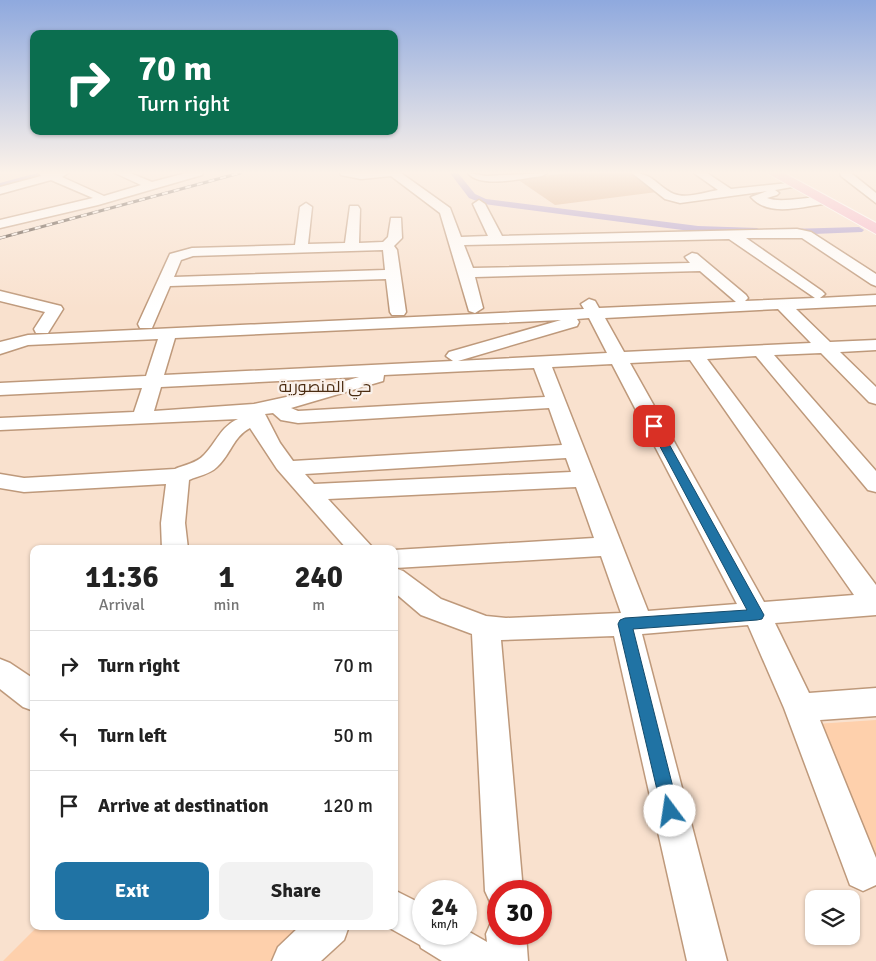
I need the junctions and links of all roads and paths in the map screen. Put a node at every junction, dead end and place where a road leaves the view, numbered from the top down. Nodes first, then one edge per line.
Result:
1 (26, 218) edge
2 (305, 218) edge
3 (354, 218) edge
4 (449, 218) edge
5 (487, 218) edge
6 (856, 218) edge
7 (396, 221) dead end
8 (0, 224) edge
9 (876, 229) edge
10 (731, 234) junction
11 (669, 236) junction
12 (497, 240) junction
13 (457, 241) junction
14 (352, 246) junction
15 (387, 246) junction
16 (301, 248) junction
17 (703, 267) junction
18 (393, 274) junction
19 (467, 274) junction
20 (876, 280) edge
21 (164, 282) junction
22 (876, 292) edge
23 (816, 294) junction
24 (0, 296) edge
25 (740, 298) junction
26 (876, 300) edge
27 (782, 304) junction
28 (475, 308) junction
29 (398, 312) junction
30 (593, 312) junction
31 (146, 324) junction
32 (42, 329) junction
33 (168, 334) junction
34 (0, 338) edge
35 (876, 345) edge
36 (825, 347) junction
37 (0, 350) edge
38 (760, 350) junction
39 (694, 353) junction
40 (617, 357) junction
41 (541, 361) junction
42 (408, 368) junction
43 (153, 381) junction
44 (868, 382) edge
45 (0, 389) edge
46 (876, 398) edge
47 (556, 402) junction
48 (280, 407) junction
49 (255, 414) junction
50 (142, 417) junction
51 (2, 427) edge
52 (574, 451) junction
53 (289, 468) junction
54 (178, 476) junction
55 (584, 478) junction
56 (0, 481) edge
57 (876, 485) edge
58 (308, 492) junction
59 (175, 545) edge
60 (358, 545) edge
61 (611, 546) junction
62 (398, 559) edge
63 (398, 581) edge
64 (876, 604) edge
65 (757, 615) junction
66 (632, 623) junction
67 (486, 627) junction
68 (0, 672) edge
69 (30, 694) edge
70 (876, 702) edge
71 (800, 708) junction
72 (863, 872) dead end
73 (503, 880) edge
74 (398, 911) edge
75 (412, 920) edge
76 (326, 930) edge
77 (453, 945) edge
78 (507, 945) edge
79 (292, 961) edge
80 (480, 961) edge
81 (508, 961) edge
82 (707, 961) edge

1 - 8 street
2 - 16 street
3 - 14 street
4 - 13 street
5 - 12 street
6 - 9 main road
7 - 15 street
10 - 11 street
10 - 20 street
10 - 23 street
11 - 12 street
11 - 17 street
12 - 13 street
13 - 19 street
14 - 15 street
14 - 16 street
15 - 18 street
16 - 21 street
17 - 19 street
17 - 25 street
18 - 21 street
18 - 29 street
19 - 28 street
21 - 31 street
22 - 23 street
23 - 25 street
24 - 32 street
25 - 30 street
26 - 27 street
27 - 30 street
27 - 36 street
28 - 29 street
28 - 30 street
29 - 31 street
30 - 33 street
30 - 40 street
30 - 42 street
31 - 32 street
32 - 34 street
33 - 37 street
33 - 43 street
35 - 36 street
36 - 38 street
36 - 44 street
38 - 39 street
38 - 57 street
39 - 40 street
39 - 64 street
40 - 41 street
40 - 65 street
41 - 42 street
41 - 47 street
42 - 43 street
42 - 48 street
43 - 45 street
43 - 50 street
44 - 46 street
47 - 48 street
47 - 52 street
48 - 49 street
49 - 50 street
49 - 53 street
49 - 54 street
50 - 51 street
52 - 53 street
52 - 55 street
53 - 58 street
54 - 56 street
54 - 59 street
55 - 58 street
55 - 61 street
58 - 60 street
61 - 62 street
61 - 66 street
63 - 67 street
64 - 65 street
65 - 66 street
65 - 71 street
66 - 67 street
66 - 82 street
67 - 73 street
68 - 69 street
70 - 71 street
71 - 72 street
74 - 75 street
76 - 79 street
77 - 80 street
78 - 81 street

